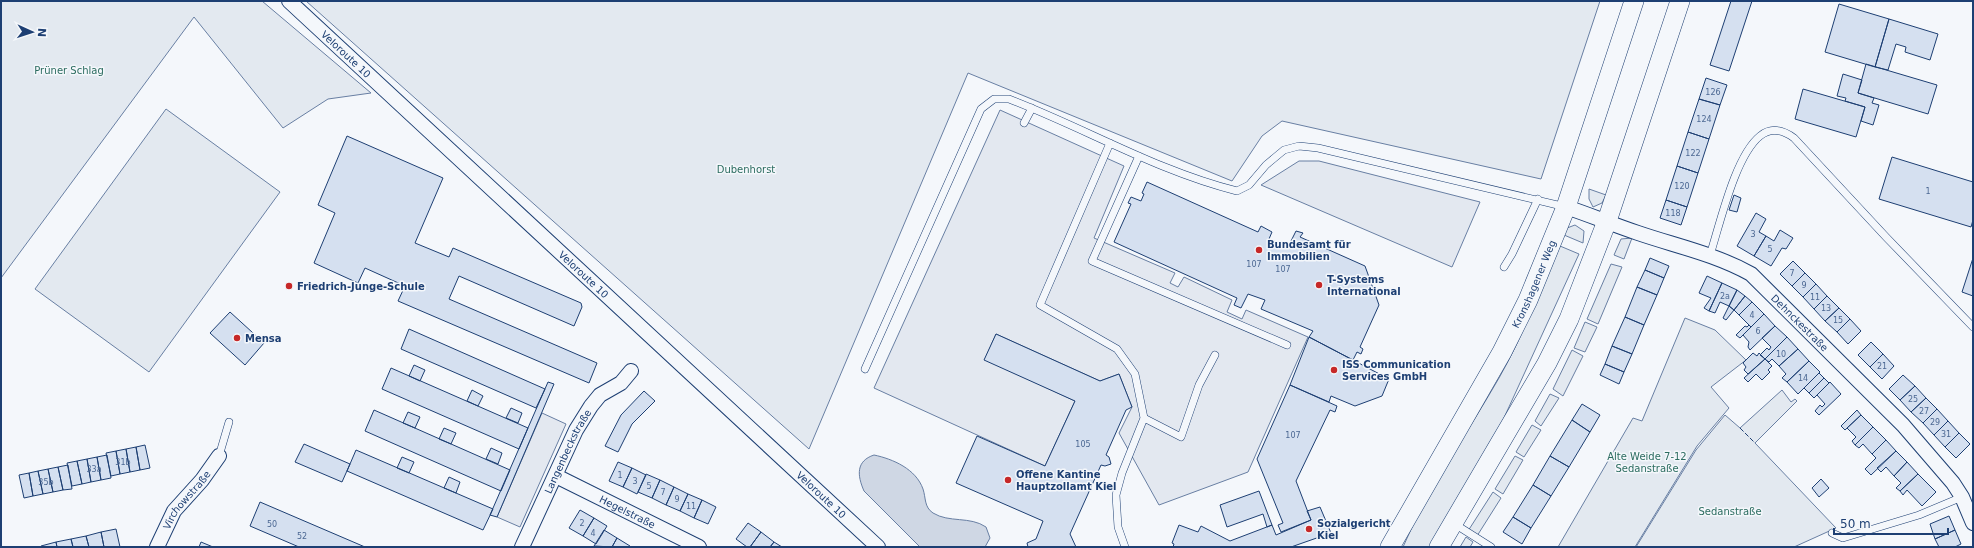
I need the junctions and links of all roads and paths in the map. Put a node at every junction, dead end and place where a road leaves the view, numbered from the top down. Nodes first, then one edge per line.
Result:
1 (290, 1) edge
2 (1634, 1) edge
3 (1680, 1) edge
4 (1032, 108) junction
5 (1024, 123) dead end
6 (1110, 143) junction
7 (1139, 156) junction
8 (1538, 199) junction
9 (1566, 207) junction
10 (1607, 221) junction
11 (1710, 255) junction
12 (1504, 267) dead end
13 (1973, 327) edge
14 (1287, 344) dead end
15 (1215, 355) dead end
16 (865, 369) dead end
17 (632, 371) dead end
18 (1144, 418) junction
19 (229, 422) dead end
20 (219, 456) joint
21 (556, 476) junction
22 (1962, 497) junction
23 (1453, 523) junction
24 (1973, 523) edge
25 (1832, 533) dead end
26 (157, 547) edge
27 (522, 547) edge
28 (699, 547) edge
29 (878, 547) edge
30 (1125, 547) edge
31 (1390, 547) edge
32 (1439, 547) edge
33 (1491, 547) edge

1 - 29 street, Veloroute 10
2 - 9 main road, Kronshagener Weg
3 - 10 main road
4 - 5 lane
4 - 6 lane
4 - 16 lane
6 - 7 lane
6 - 18 lane
7 - 8 lane
7 - 14 lane
8 - 9 lane
8 - 12 lane
9 - 10 street, Dehnckestraße
9 - 31 main road, Kronshagener Weg
10 - 11 street, Dehnckestraße
10 - 23 main road
11 - 13 lane
11 - 22 street, Dehnckestraße
15 - 18 lane
17 - 21 street, Langenbeckstraße
18 - 30 lane
19 - 20 lane
20 - 26 street, Virchowstraße
21 - 27 street, Langenbeckstraße
21 - 28 street, Hegelstraße
22 - 24 street, Dehnckestraße
22 - 25 lane
23 - 32 main road
23 - 33 lane

